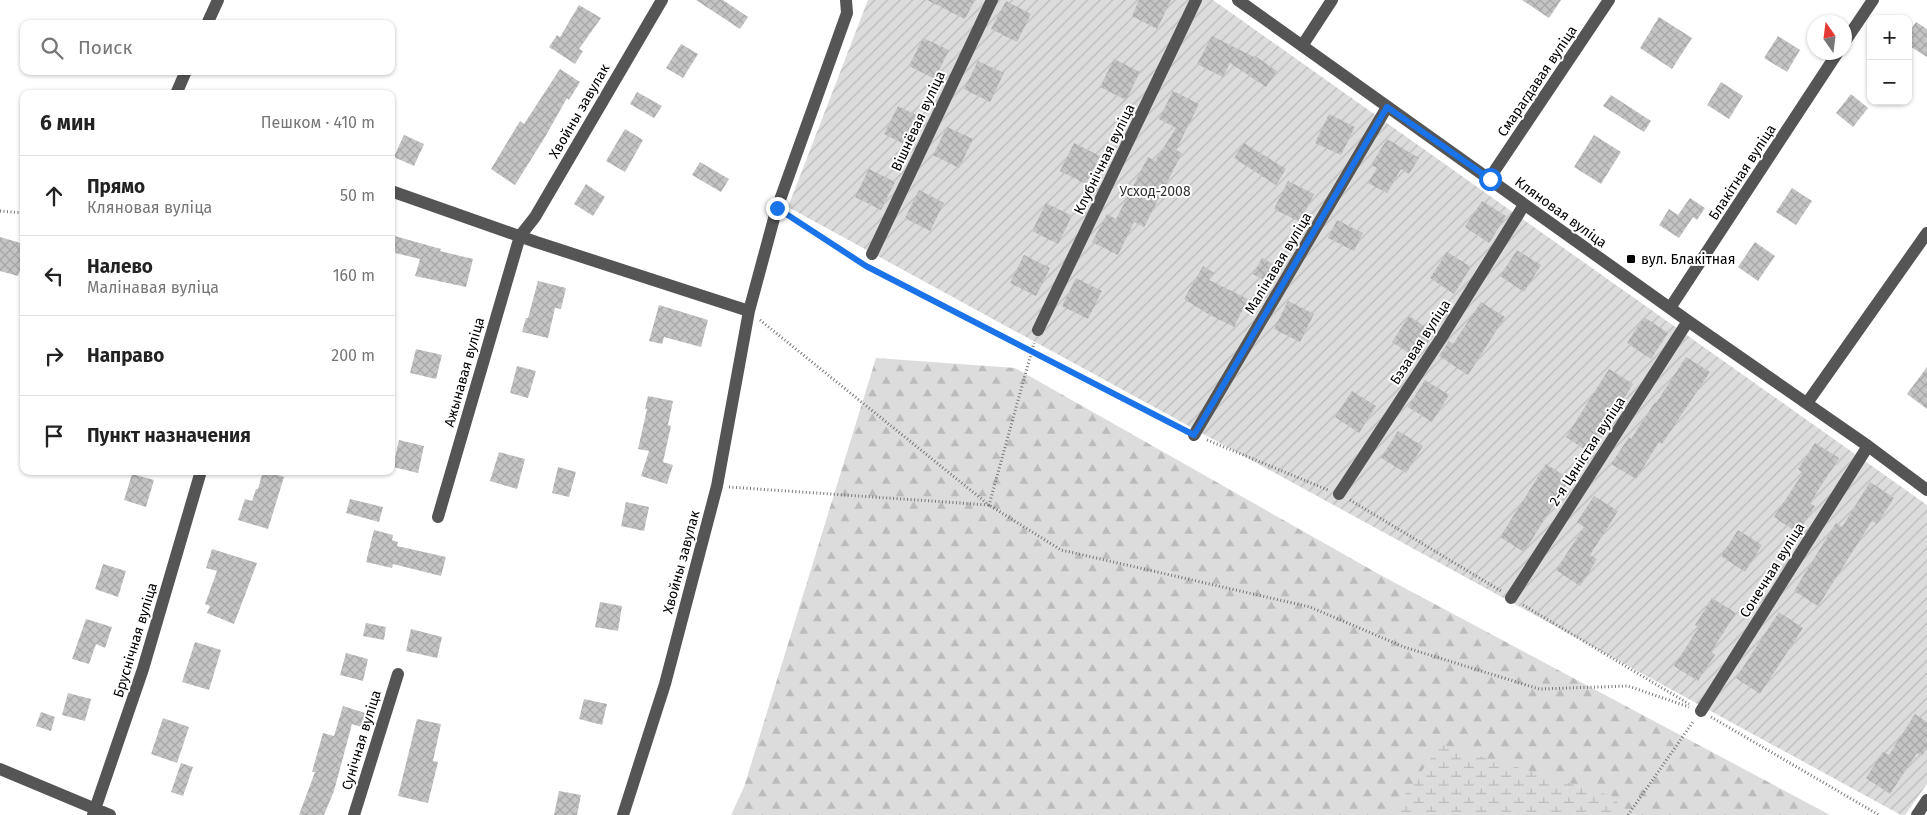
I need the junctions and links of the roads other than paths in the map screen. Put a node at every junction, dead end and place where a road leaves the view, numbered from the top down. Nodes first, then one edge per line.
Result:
1 (218, 0) edge
2 (662, 0) edge
3 (846, 0) edge
4 (992, 0) edge
5 (1196, 0) edge
6 (1238, 0) edge
7 (1332, 0) edge
8 (1609, 0) edge
9 (1873, 0) edge
10 (209, 20) edge
11 (1852, 31) edge
12 (1302, 46) junction
13 (1833, 60) edge
14 (184, 75) edge
15 (178, 90) edge
16 (1387, 107) junction
17 (1490, 179) junction
18 (395, 192) edge
19 (1524, 205) junction
20 (1927, 233) edge
21 (520, 236) junction
22 (872, 254) dead end
23 (1670, 308) junction
24 (749, 311) junction
25 (1688, 321) junction
26 (1038, 330) road end
27 (1807, 403) junction
28 (1194, 435) road end
29 (1868, 446) junction
30 (200, 475) edge
31 (1926, 488) edge
32 (1339, 494) road end
33 (438, 517) dead end
34 (1511, 598) road end
35 (398, 674) dead end
36 (1701, 711) road end
37 (0, 769) edge
38 (1927, 800) edge
39 (94, 812) edge
40 (110, 815) edge
41 (354, 815) edge
42 (623, 815) edge
43 (1917, 815) edge

1 - 10 street
2 - 21 street, Хвойны завулак
3 - 24 street, Хвойны завулак
4 - 22 street, Вішнёвая вуліца
5 - 26 street, Клубнічная вуліца
6 - 12 street, Кляновая вуліца
7 - 12 street
8 - 17 street, Смарагдавая вуліца
9 - 11 street
12 - 16 street, Кляновая вуліца
13 - 23 street, Блакітная вуліца
14 - 15 street
16 - 17 street, Кляновая вуліца
16 - 28 street, Малінавая вуліца
17 - 19 street, Кляновая вуліца
18 - 21 street
19 - 23 street, Кляновая вуліца
19 - 32 street, Бэзавая вуліца
20 - 27 street
21 - 24 street
21 - 33 street, Ажынавая вуліца
23 - 25 street, Кляновая вуліца
24 - 42 street, Хвойны завулак
25 - 27 street, Кляновая вуліца
25 - 34 street, 2-я Цяністая вуліца
27 - 29 street, Кляновая вуліца
29 - 31 street, Кляновая вуліца
29 - 36 street, Сонечная вуліца
30 - 39 street, Бруснічная вуліца
35 - 41 street, Сунічная вуліца
37 - 39 street
38 - 43 street
39 - 40 street

